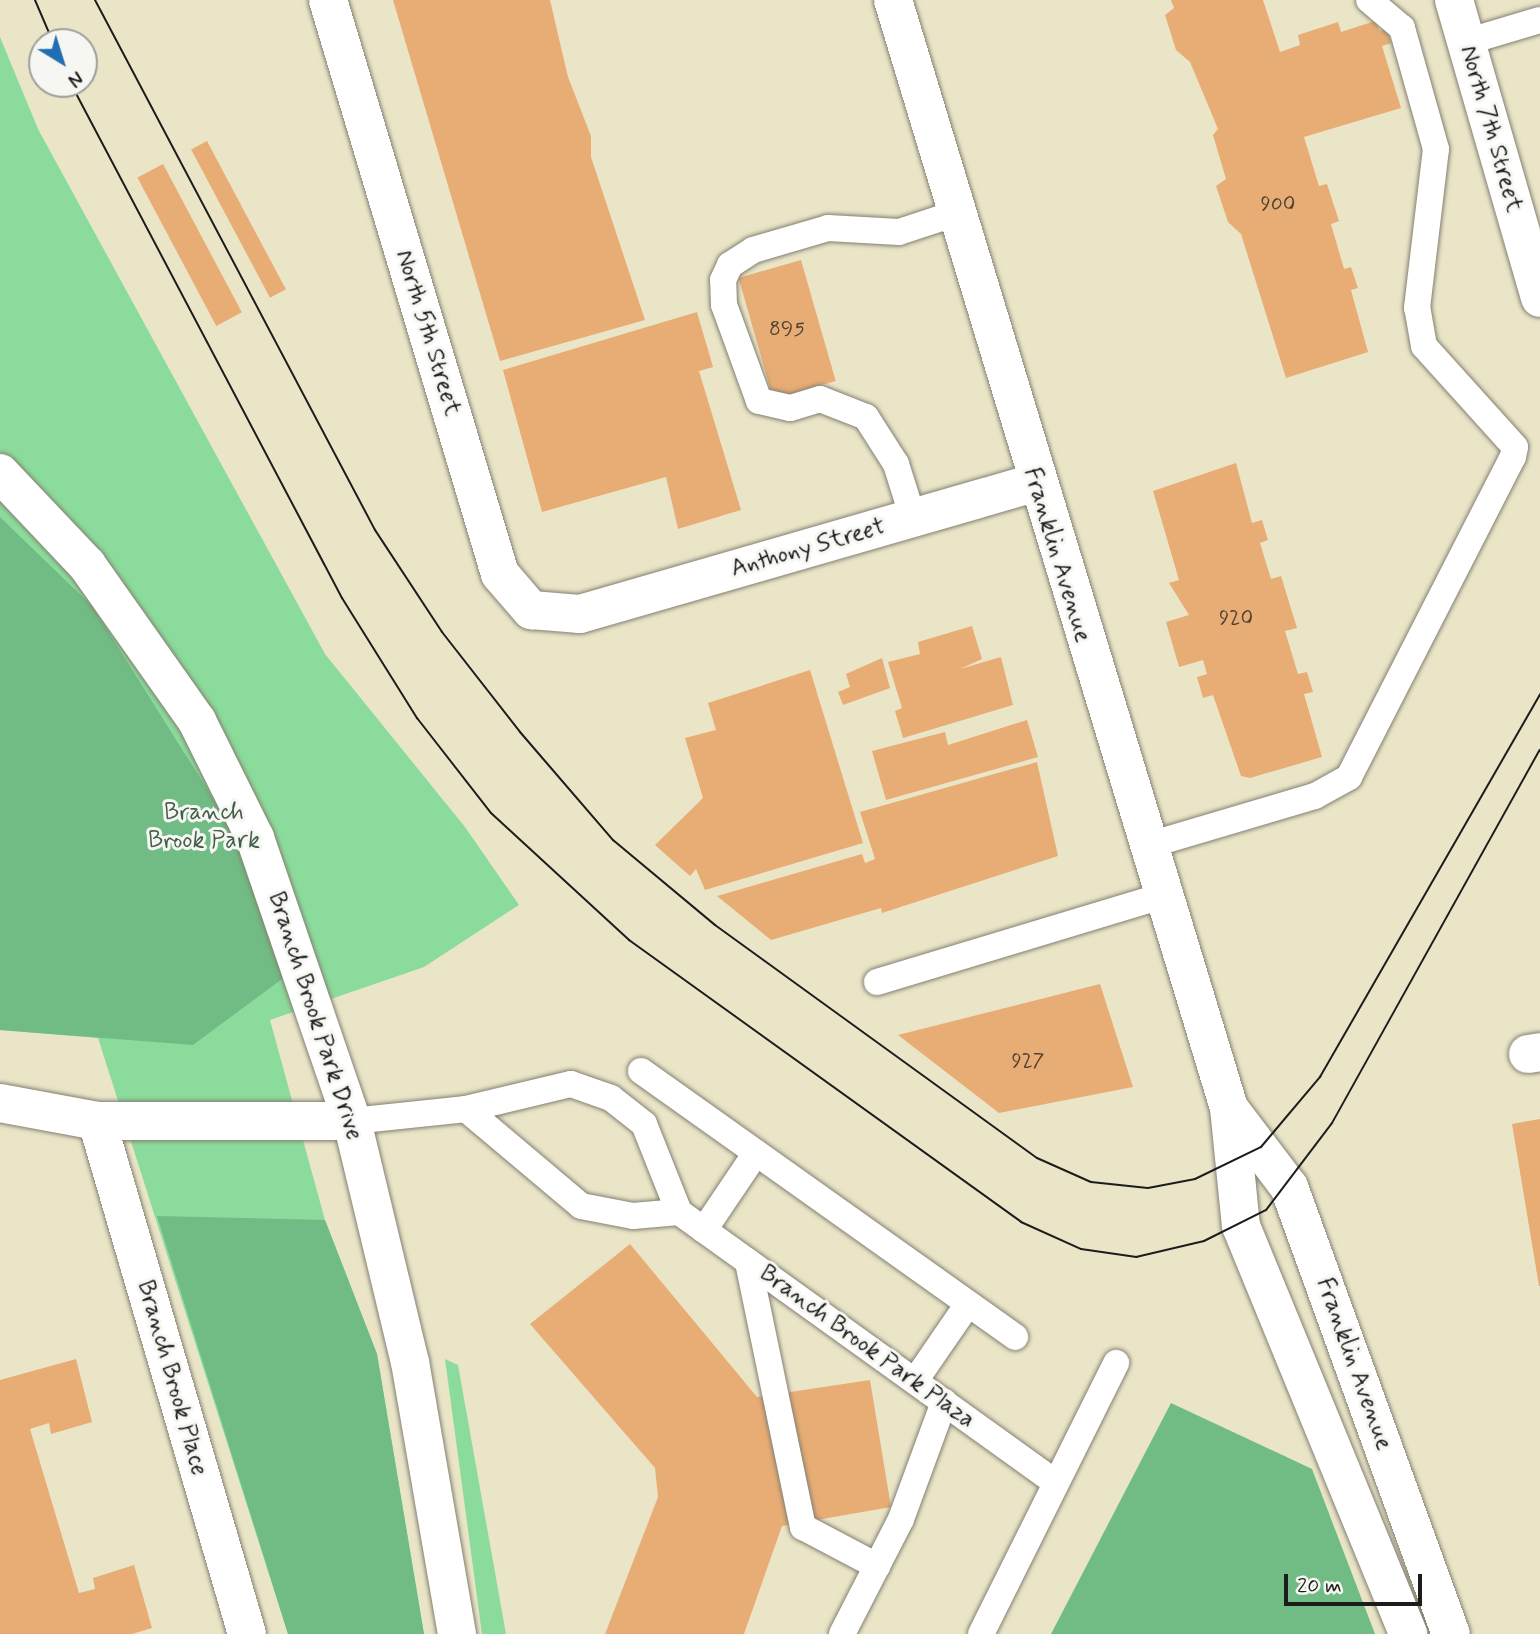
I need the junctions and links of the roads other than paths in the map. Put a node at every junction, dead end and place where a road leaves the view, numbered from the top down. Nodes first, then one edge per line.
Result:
1 (328, 0) edge
2 (892, 0) edge
3 (1369, 0) edge
4 (1454, 0) edge
5 (1540, 20) edge
6 (1466, 42) junction
7 (954, 214) junction
8 (1539, 290) edge
9 (0, 473) edge
10 (1035, 483) junction
11 (913, 518) junction
12 (580, 614) joint
13 (1146, 846) junction
14 (1162, 896) junction
15 (877, 982) dead end
16 (641, 1071) dead end
17 (0, 1103) edge
18 (1229, 1108) junction
19 (467, 1109) junction
20 (97, 1121) junction
21 (352, 1121) junction
22 (756, 1153) junction
23 (679, 1212) junction
24 (704, 1230) junction
25 (748, 1262) junction
26 (968, 1304) junction
27 (1015, 1337) dead end
28 (1116, 1363) dead end
29 (915, 1381) junction
30 (944, 1402) junction
31 (1056, 1483) junction
32 (877, 1566) junction
33 (247, 1634) edge
34 (457, 1634) edge
35 (842, 1634) edge
36 (981, 1634) edge
37 (1408, 1634) edge
38 (1451, 1634) edge

1 - 12 street, North 5th Street
2 - 7 street, Franklin Avenue
3 - 13 lane
4 - 6 street, North 7th Street
5 - 6 lane
6 - 8 street, North 7th Street
7 - 10 street, Franklin Avenue
7 - 11 lane
9 - 21 street, Branch Brook Park Drive
10 - 11 street, Anthony Street
10 - 13 street, Franklin Avenue
11 - 12 street, Anthony Street
13 - 14 street, Franklin Avenue
14 - 15 lane
14 - 18 street, Franklin Avenue
16 - 22 lane
17 - 20 street
18 - 37 street, Franklin Avenue
18 - 38 street, Franklin Avenue
19 - 21 lane
19 - 23 lane
19 - 23 lane
20 - 21 street
20 - 33 street, Branch Brook Place
21 - 34 street, Branch Brook Park Drive
22 - 24 lane
22 - 26 lane
23 - 24 lane, Branch Brook Park Plaza
24 - 25 lane, Branch Brook Park Plaza
25 - 29 lane, Branch Brook Park Plaza
25 - 32 lane
26 - 27 lane
26 - 29 lane
28 - 31 lane
29 - 30 lane, Branch Brook Park Plaza
30 - 31 lane, Branch Brook Park Plaza
30 - 32 lane
31 - 36 lane
32 - 35 lane

